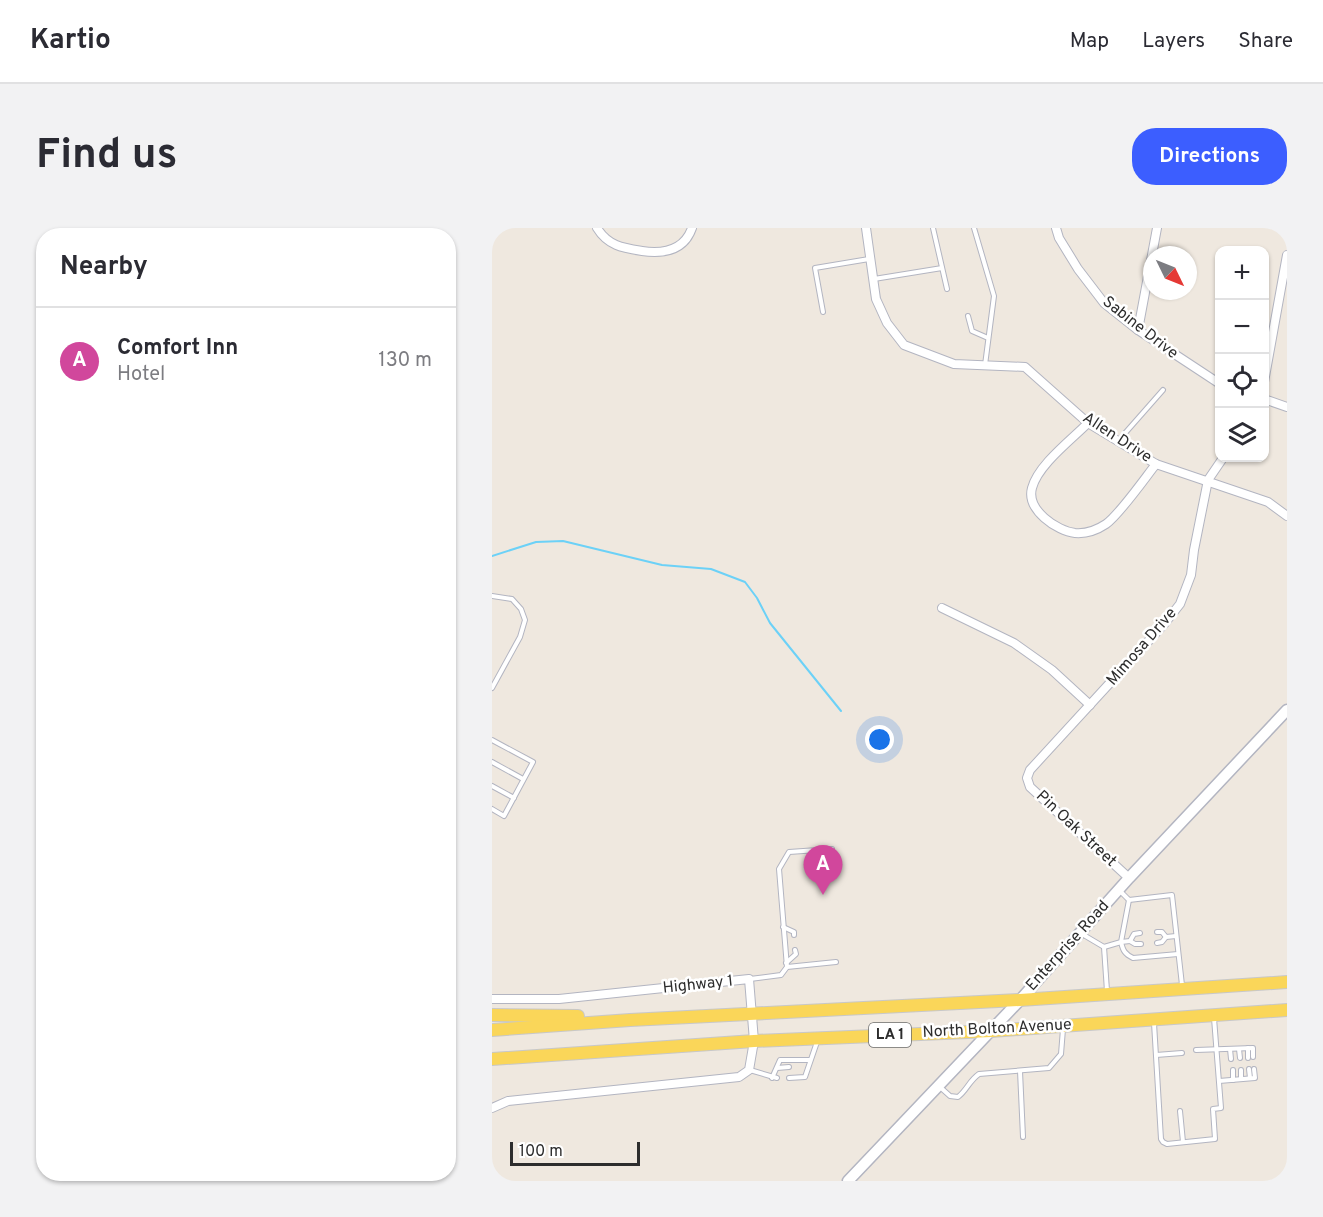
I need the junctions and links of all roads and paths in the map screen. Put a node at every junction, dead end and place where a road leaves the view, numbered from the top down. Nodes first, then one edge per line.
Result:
1 (597, 228) edge
2 (692, 228) edge
3 (866, 228) edge
4 (933, 228) edge
5 (974, 228) edge
6 (1056, 228) edge
7 (1157, 228) edge
8 (1287, 255) edge
9 (870, 259) junction
10 (942, 268) junction
11 (873, 279) junction
12 (947, 289) dead end
13 (823, 312) dead end
14 (968, 316) dead end
15 (1138, 330) junction
16 (988, 338) junction
17 (1269, 354) edge
18 (985, 364) junction
19 (1215, 381) edge
20 (1163, 390) dead end
21 (1269, 401) edge
22 (1287, 407) edge
23 (1088, 423) junction
24 (1118, 441) junction
25 (1220, 462) edge
26 (1156, 464) junction
27 (1208, 480) junction
28 (1287, 516) edge
29 (492, 596) edge
30 (942, 608) dead end
31 (492, 688) edge
32 (1090, 705) junction
33 (1287, 710) edge
34 (492, 740) edge
35 (492, 762) edge
36 (1027, 778) joint
37 (523, 779) junction
38 (492, 786) edge
39 (514, 798) junction
40 (492, 809) edge
41 (832, 849) dead end
42 (1129, 878) junction
43 (1119, 890) junction
44 (1129, 900) junction
45 (782, 926) junction
46 (1157, 932) dead end
47 (1080, 933) junction
48 (1140, 933) dead end
49 (794, 935) dead end
50 (1176, 936) junction
51 (1166, 937) junction
52 (1130, 941) junction
53 (1121, 942) junction
54 (1157, 943) dead end
55 (1141, 944) dead end
56 (1104, 947) junction
57 (795, 950) dead end
58 (1178, 954) junction
59 (836, 962) dead end
60 (787, 965) junction
61 (749, 979) junction
62 (1287, 982) edge
63 (1182, 989) junction
64 (1108, 994) junction
65 (492, 999) edge
66 (1020, 1000) junction
67 (1287, 1010) edge
68 (492, 1015) edge
69 (753, 1015) junction
70 (1214, 1015) junction
71 (1154, 1019) junction
72 (630, 1020) junction
73 (1063, 1026) junction
74 (492, 1030) edge
75 (991, 1031) junction
76 (818, 1038) junction
77 (754, 1041) junction
78 (1216, 1049) junction
79 (1230, 1049) junction
80 (1239, 1049) junction
81 (1196, 1050) dead end
82 (1182, 1053) dead end
83 (1156, 1055) junction
84 (1251, 1057) dead end
85 (1239, 1058) dead end
86 (492, 1059) edge
87 (1231, 1059) dead end
88 (810, 1060) junction
89 (789, 1067) dead end
90 (802, 1067) dead end
91 (808, 1067) junction
92 (776, 1068) junction
93 (1252, 1069) dead end
94 (749, 1070) junction
95 (1233, 1070) dead end
96 (1240, 1070) dead end
97 (1020, 1071) junction
98 (789, 1078) dead end
99 (1241, 1079) junction
100 (1233, 1080) junction
101 (1219, 1081) junction
102 (939, 1086) junction
103 (492, 1108) edge
104 (1180, 1111) dead end
105 (1023, 1137) dead end
106 (1183, 1142) junction
107 (848, 1181) edge

1 - 2 street
3 - 9 street
4 - 10 lane
5 - 16 lane
6 - 15 street, Sabine Drive
7 - 15 street
8 - 17 street
9 - 11 street
9 - 13 lane
10 - 11 lane
10 - 12 lane
11 - 18 street
14 - 16 lane
15 - 19 street, Sabine Drive
16 - 18 lane
18 - 23 street, Allen Drive
20 - 24 lane
21 - 22 street
23 - 24 street, Allen Drive
23 - 26 street
24 - 26 street, Allen Drive
25 - 27 street, Mimosa Drive
26 - 27 street, Allen Drive
27 - 28 street, Allen Drive
27 - 32 street, Mimosa Drive
29 - 31 lane
30 - 32 street
32 - 36 street, Mimosa Drive
33 - 42 street, Enterprise Road
34 - 37 lane
35 - 37 lane
36 - 42 street, Pin Oak Street
37 - 39 lane
38 - 39 lane
39 - 40 lane
41 - 45 lane
42 - 43 street, Enterprise Road
43 - 44 lane
43 - 47 street, Enterprise Road
44 - 50 lane
44 - 53 lane
45 - 49 lane
45 - 60 lane
46 - 51 lane
47 - 56 lane
47 - 66 street, Enterprise Road
48 - 52 lane
50 - 51 lane
50 - 58 lane
51 - 54 lane
52 - 53 lane
52 - 55 lane
53 - 56 lane
53 - 58 lane
56 - 64 lane
57 - 60 lane
58 - 63 lane
59 - 60 lane
60 - 61 lane
61 - 65 street, Highway 1
61 - 69 street, Highway 1
62 - 63 main road, North Bolton Avenue / LA 1
63 - 64 main road, North Bolton Avenue / LA 1
64 - 66 main road, North Bolton Avenue / LA 1
66 - 69 main road, North Bolton Avenue / LA 1
66 - 75 street, Enterprise Road
67 - 70 main road, North Bolton Avenue / LA 1
68 - 72 main road
69 - 72 main road, North Bolton Avenue / LA 1
69 - 77 street, Highway 1
70 - 71 main road, North Bolton Avenue / LA 1
70 - 78 lane
71 - 73 main road, North Bolton Avenue / LA 1
71 - 83 lane
72 - 74 main road, North Bolton Avenue / LA 1
73 - 75 main road, North Bolton Avenue / LA 1
73 - 97 lane
75 - 76 main road, North Bolton Avenue / LA 1
75 - 102 street, Enterprise Road
76 - 77 main road, North Bolton Avenue / LA 1
76 - 88 lane
77 - 86 main road, North Bolton Avenue / LA 1
77 - 94 street, Highway 1
78 - 79 lane
78 - 81 lane
78 - 101 lane
79 - 80 lane
79 - 87 lane
80 - 84 lane
80 - 85 lane
82 - 83 lane
83 - 106 lane
88 - 91 lane
88 - 92 lane
89 - 92 lane
90 - 91 lane
91 - 98 lane
92 - 94 lane
93 - 99 lane
94 - 103 street
95 - 100 lane
96 - 99 lane
97 - 102 lane
97 - 105 lane
99 - 100 lane
100 - 101 lane
101 - 106 lane
102 - 107 street, Enterprise Road
104 - 106 lane

